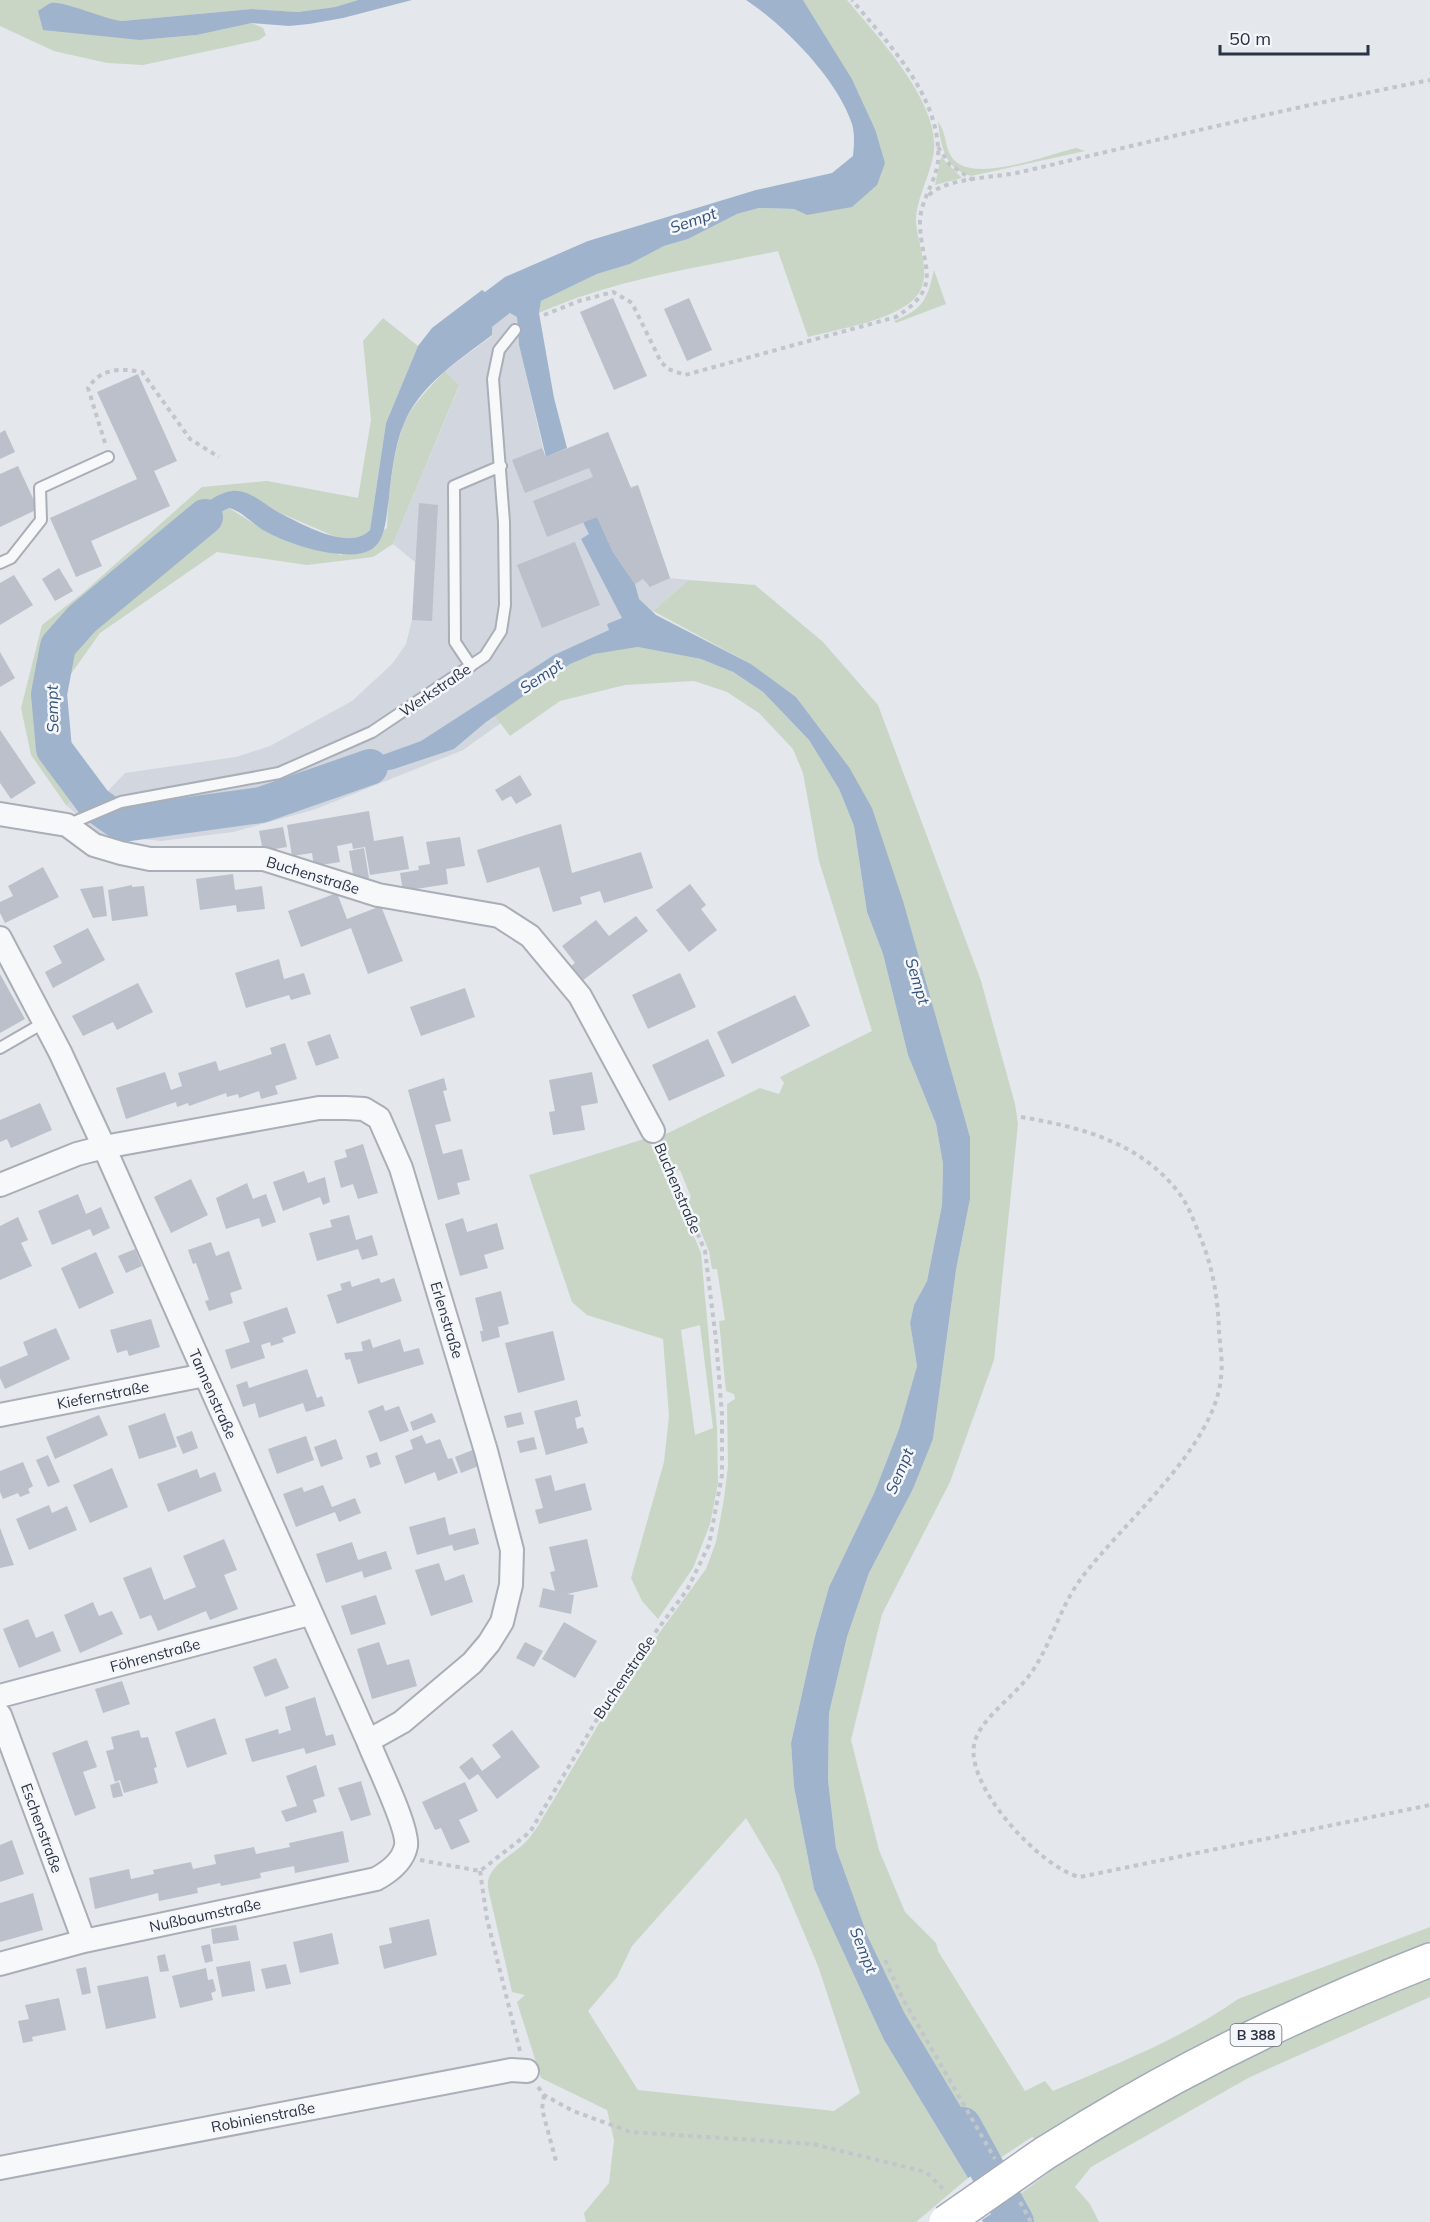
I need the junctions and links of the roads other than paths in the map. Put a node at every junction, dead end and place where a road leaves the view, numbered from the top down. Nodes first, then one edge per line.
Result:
1 (515, 330) dead end
2 (108, 457) road end
3 (501, 466) junction
4 (0, 563) edge
5 (471, 666) junction
6 (0, 814) edge
7 (67, 825) junction
8 (0, 938) edge
9 (45, 1023) junction
10 (0, 1048) edge
11 (653, 1131) road end
12 (104, 1147) junction
13 (0, 1185) edge
14 (205, 1375) junction
15 (0, 1415) edge
16 (309, 1614) junction
17 (0, 1695) edge
18 (0, 1715) edge
19 (368, 1741) junction
20 (402, 1856) joint
21 (84, 1941) junction
22 (1430, 1960) edge
23 (0, 1965) edge
24 (527, 2071) road end
25 (0, 2168) edge
26 (947, 2208) edge

1 - 3 lane, Werkstraße
2 - 4 lane
3 - 5 lane, Werkstraße
3 - 5 lane
5 - 7 lane, Werkstraße
6 - 7 street, Buchenstraße
7 - 11 street, Buchenstraße
8 - 9 street, Tannenstraße
9 - 10 lane
9 - 12 street, Tannenstraße
12 - 13 street, Erlenstraße
12 - 14 street, Tannenstraße
12 - 19 street, Erlenstraße
14 - 15 street, Kiefernstraße
14 - 16 street, Tannenstraße
16 - 17 street, Föhrenstraße
16 - 19 street, Tannenstraße
18 - 21 street, Eschenstraße
19 - 20 street, Tannenstraße
20 - 21 street, Nußbaumstraße
21 - 23 street, Nußbaumstraße
22 - 26 main road, B 388, bridge
24 - 25 street, Robinienstraße

